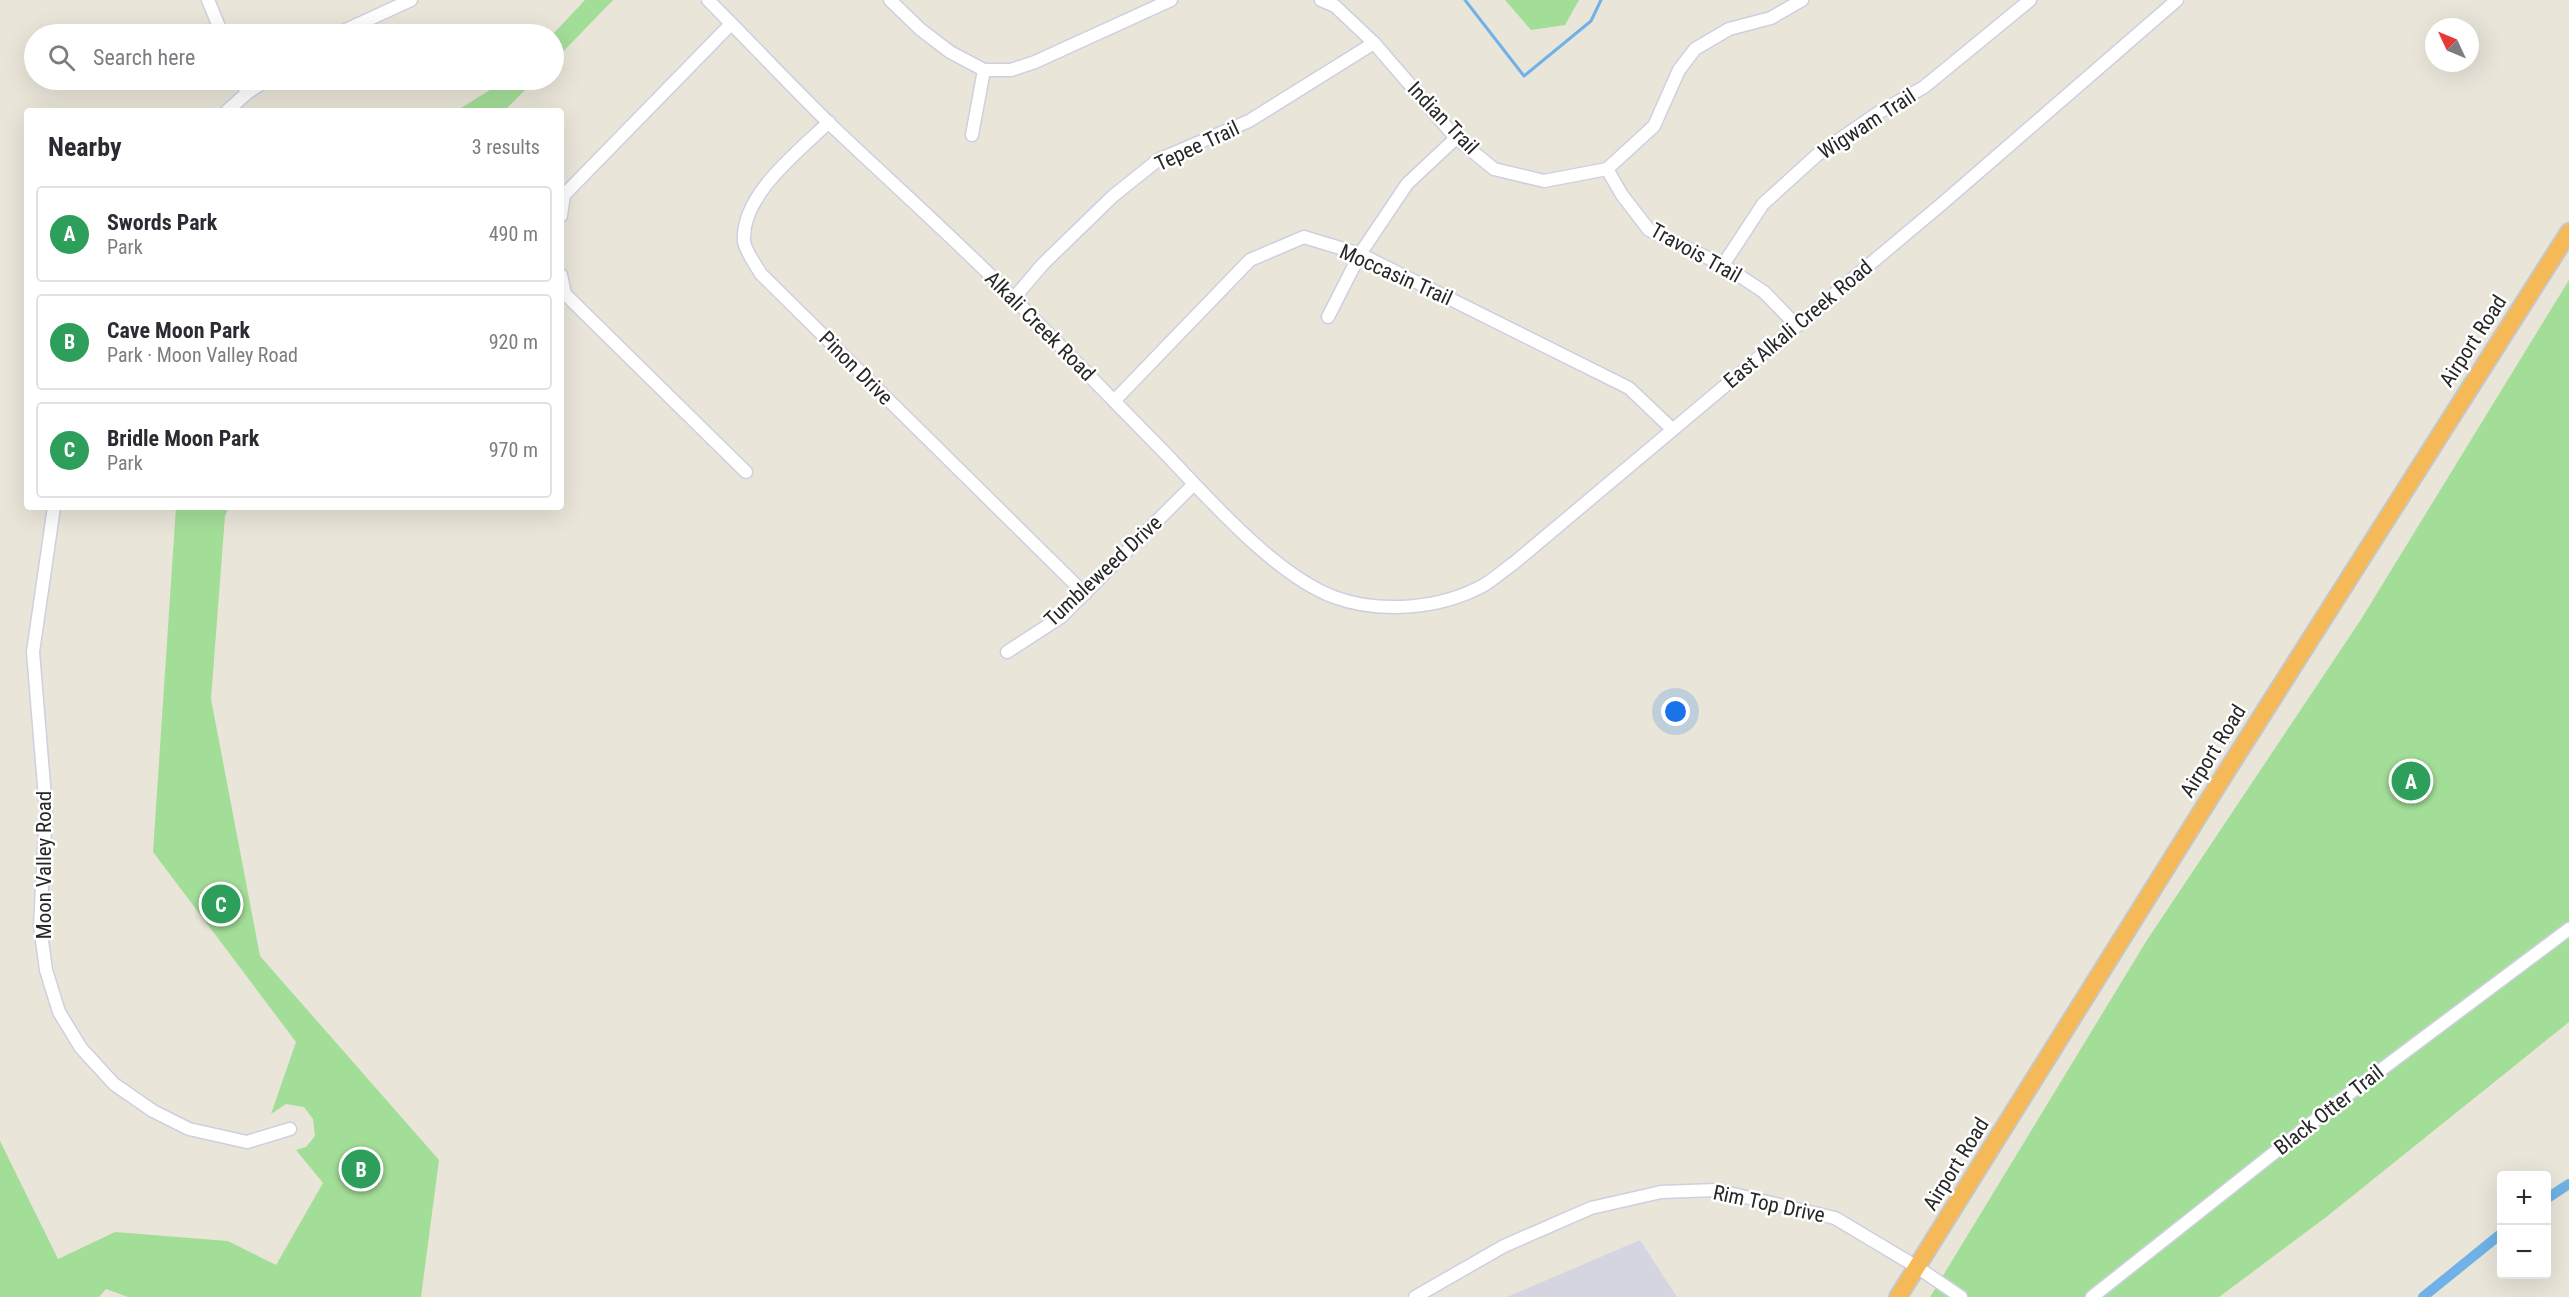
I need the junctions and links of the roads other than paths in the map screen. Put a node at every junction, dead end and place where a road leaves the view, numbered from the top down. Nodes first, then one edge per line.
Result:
1 (208, 0) edge
2 (411, 0) edge
3 (708, 0) edge
4 (890, 0) edge
5 (1171, 0) edge
6 (1321, 0) edge
7 (1802, 0) edge
8 (2030, 0) edge
9 (2177, 0) edge
10 (218, 24) edge
11 (359, 24) edge
12 (731, 24) junction
13 (1374, 43) junction
14 (984, 70) junction
15 (246, 90) edge
16 (252, 90) edge
17 (247, 93) junction
18 (230, 108) edge
19 (829, 122) junction
20 (972, 135) dead end
21 (1456, 138) junction
22 (1607, 169) junction
23 (564, 195) edge
24 (2569, 232) edge
25 (1360, 254) junction
26 (1723, 265) junction
27 (564, 289) edge
28 (1014, 298) junction
29 (1328, 317) dead end
30 (1797, 326) junction
31 (1114, 401) junction
32 (1672, 429) junction
33 (746, 472) dead end
34 (1194, 484) junction
35 (54, 510) edge
36 (1085, 594) junction
37 (1396, 607) joint
38 (1007, 652) dead end
39 (2569, 928) edge
40 (290, 1130) dead end
41 (1917, 1267) junction
42 (1415, 1297) edge
43 (1898, 1297) edge
44 (1961, 1297) edge
45 (2092, 1297) edge

1 - 10 street
2 - 11 street
3 - 12 street, Alkali Creek Road
4 - 14 street
5 - 14 street
6 - 13 street, Indian Trail
7 - 22 street
8 - 26 street, Wigwam Trail
9 - 30 street, East Alkali Creek Road
12 - 19 street, Alkali Creek Road
12 - 23 street
13 - 21 street, Indian Trail
13 - 28 street, Tepee Trail
14 - 20 street
15 - 17 street
16 - 17 street
17 - 18 street
19 - 28 street, Alkali Creek Road
19 - 36 street, Pinon Drive
21 - 22 street, Indian Trail
21 - 25 street
22 - 26 street, Travois Trail
24 - 41 highway, Airport Road
25 - 29 street
25 - 31 street, Moccasin Trail
25 - 32 street, Moccasin Trail
26 - 30 street, Travois Trail
27 - 33 street
28 - 31 street, Alkali Creek Road
30 - 32 street, East Alkali Creek Road
31 - 34 street, Alkali Creek Road
32 - 37 street, East Alkali Creek Road
34 - 36 street, Tumbleweed Drive
34 - 37 street, Alkali Creek Road
35 - 40 street, Moon Valley Road
36 - 38 street, Tumbleweed Drive
39 - 45 street, Black Otter Trail
41 - 42 street, Rim Top Drive
41 - 43 highway, Airport Road
41 - 44 street

